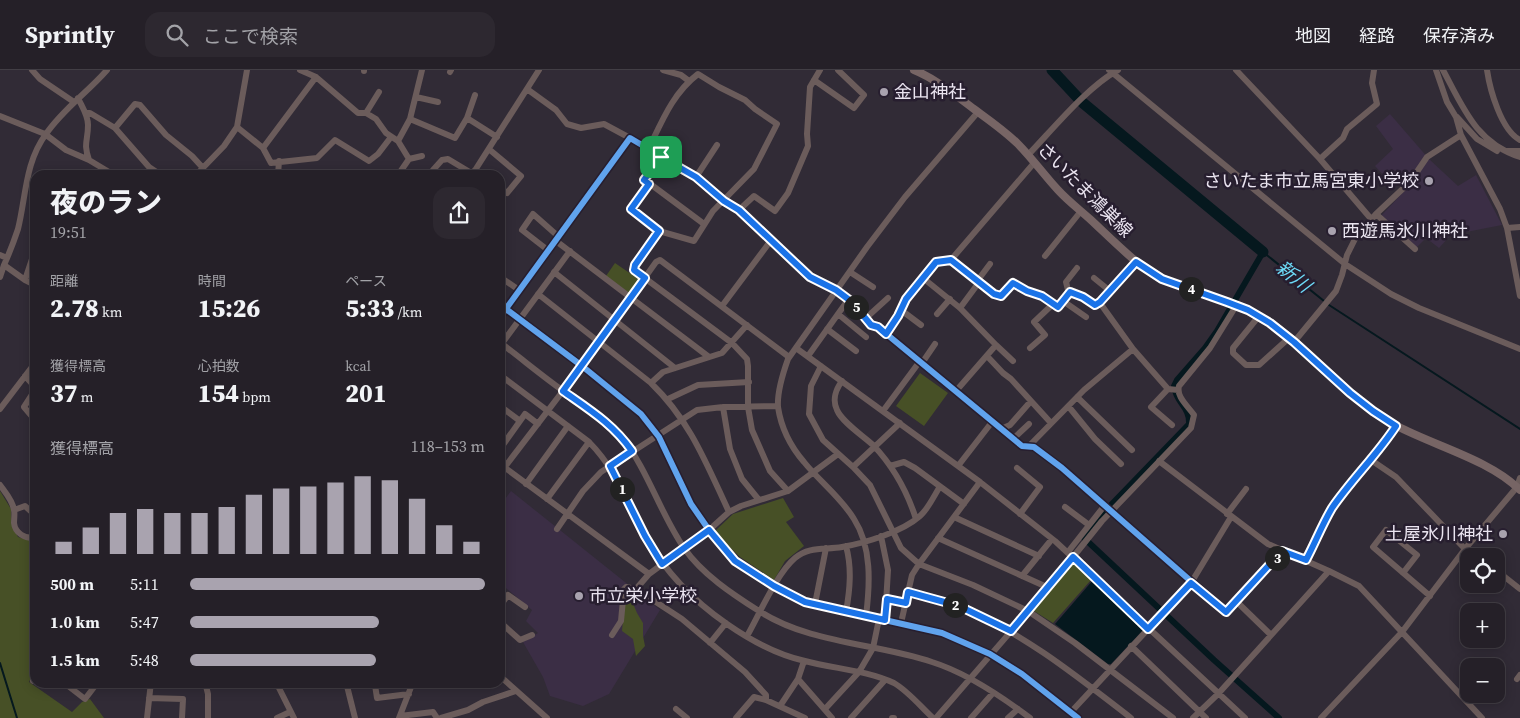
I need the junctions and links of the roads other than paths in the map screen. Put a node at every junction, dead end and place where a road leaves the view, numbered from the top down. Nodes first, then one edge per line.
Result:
1 (32, 70) edge
2 (107, 70) edge
3 (247, 70) edge
4 (300, 70) edge
5 (422, 70) edge
6 (530, 70) edge
7 (663, 70) edge
8 (820, 70) edge
9 (838, 70) edge
10 (915, 70) edge
11 (1236, 70) edge
12 (1374, 70) edge
13 (1436, 70) edge
14 (1443, 70) edge
15 (1487, 70) edge
16 (1113, 71) edge
17 (538, 72) edge
18 (316, 77) junction
19 (814, 80) junction
20 (689, 81) junction
21 (527, 89) junction
22 (379, 92) dead end
23 (475, 95) dead end
24 (416, 97) junction
25 (76, 100) junction
26 (438, 102) dead end
27 (978, 112) junction
28 (86, 113) junction
29 (366, 113) junction
30 (0, 116) edge
31 (1456, 117) junction
32 (467, 118) junction
33 (410, 119) junction
34 (237, 127) junction
35 (115, 128) junction
36 (45, 134) junction
37 (1462, 135) junction
38 (390, 137) junction
39 (497, 137) junction
40 (630, 138) junction
41 (1520, 140) edge
42 (398, 141) junction
43 (718, 145) dead end
44 (263, 148) junction
45 (649, 148) junction
46 (490, 150) junction
47 (1520, 151) edge
48 (1504, 152) junction
49 (1028, 155) junction
50 (422, 156) dead end
51 (661, 157) junction
52 (1520, 158) edge
53 (409, 159) junction
54 (89, 160) junction
55 (1320, 160) junction
56 (279, 162) junction
57 (1034, 163) junction
58 (203, 168) joint
59 (106, 170) edge
60 (154, 170) edge
61 (278, 170) edge
62 (401, 170) edge
63 (433, 170) edge
64 (468, 170) edge
65 (475, 170) edge
66 (696, 177) junction
67 (649, 184) junction
68 (505, 192) edge
69 (724, 201) junction
70 (739, 210) junction
71 (1080, 211) junction
72 (1374, 217) junction
73 (704, 224) junction
74 (1520, 227) edge
75 (1507, 228) junction
76 (659, 231) junction
77 (557, 239) junction
78 (772, 239) junction
79 (1415, 249) dead end
80 (549, 251) junction
81 (570, 251) junction
82 (0, 255) edge
83 (1044, 256) dead end
84 (7, 258) junction
85 (951, 260) junction
86 (1136, 262) junction
87 (990, 264) dead end
88 (1345, 264) junction
89 (4, 265) junction
90 (30, 265) edge
91 (1077, 268) dead end
92 (554, 272) junction
93 (850, 272) junction
94 (0, 277) edge
95 (645, 278) junction
96 (923, 278) junction
97 (1094, 278) dead end
98 (25, 280) junction
99 (505, 280) edge
100 (979, 280) junction
101 (30, 282) edge
102 (873, 287) dead end
103 (519, 290) junction
104 (836, 290) junction
105 (1110, 291) junction
106 (538, 294) junction
107 (1069, 294) junction
108 (1520, 296) edge
109 (632, 298) junction
110 (888, 298) dead end
111 (950, 299) junction
112 (848, 300) junction
113 (1063, 301) junction
114 (1100, 302) junction
115 (1053, 304) junction
116 (722, 306) junction
117 (1236, 306) junction
118 (960, 308) junction
119 (506, 310) joint
120 (901, 310) junction
121 (838, 314) junction
122 (937, 314) dead end
123 (1259, 316) junction
124 (1086, 317) dead end
125 (866, 318) junction
126 (519, 319) junction
127 (614, 320) junction
128 (747, 324) junction
129 (921, 325) dead end
130 (827, 329) junction
131 (886, 334) junction
132 (866, 337) dead end
133 (505, 339) edge
134 (1292, 340) junction
135 (598, 342) junction
136 (732, 343) junction
137 (935, 344) dead end
138 (996, 345) junction
139 (505, 348) edge
140 (796, 348) junction
141 (1030, 348) dead end
142 (1133, 349) junction
143 (1520, 349) edge
144 (856, 351) dead end
145 (808, 356) junction
146 (987, 356) junction
147 (789, 357) junction
148 (709, 358) junction
149 (1013, 361) dead end
150 (921, 362) junction
151 (582, 366) junction
152 (821, 366) junction
153 (675, 368) junction
154 (30, 370) edge
155 (25, 376) junction
156 (505, 379) edge
157 (842, 381) junction
158 (30, 382) edge
159 (749, 382) junction
160 (652, 383) junction
161 (1168, 389) junction
162 (1178, 390) junction
163 (563, 391) junction
164 (956, 391) junction
165 (30, 397) edge
166 (1078, 397) junction
167 (668, 399) junction
168 (1031, 401) junction
169 (778, 406) junction
170 (723, 407) junction
171 (748, 407) junction
172 (1069, 407) junction
173 (0, 409) edge
174 (505, 410) edge
175 (548, 410) junction
176 (883, 411) junction
177 (30, 414) edge
178 (682, 419) junction
179 (520, 421) junction
180 (992, 422) junction
181 (900, 423) junction
182 (1051, 423) junction
183 (538, 424) junction
184 (1028, 424) dead end
185 (1172, 425) dead end
186 (568, 426) junction
187 (1396, 426) junction
188 (1001, 429) junction
189 (657, 435) junction
190 (1013, 439) junction
191 (505, 442) edge
192 (589, 442) junction
193 (874, 447) junction
194 (1028, 447) junction
195 (1132, 450) dead end
196 (632, 451) junction
197 (838, 454) junction
198 (1371, 460) junction
199 (1159, 461) junction
200 (505, 462) edge
201 (1121, 464) dead end
202 (610, 466) junction
203 (890, 466) junction
204 (958, 466) junction
205 (853, 467) junction
206 (505, 468) edge
207 (1017, 468) dead end
208 (814, 472) junction
209 (1520, 478) edge
210 (980, 482) junction
211 (526, 484) junction
212 (0, 485) edge
213 (940, 488) junction
214 (1246, 489) dead end
215 (1519, 489) edge
216 (788, 491) junction
217 (547, 499) junction
218 (759, 500) junction
219 (964, 504) junction
220 (1105, 505) junction
221 (1065, 506) dead end
222 (14, 510) junction
223 (30, 511) edge
224 (1112, 511) junction
225 (729, 512) junction
226 (1020, 514) junction
227 (567, 515) junction
228 (1229, 516) junction
229 (954, 517) junction
230 (916, 519) junction
231 (1089, 525) junction
232 (557, 529) dead end
233 (709, 530) junction
234 (893, 531) junction
235 (881, 536) junction
236 (30, 538) edge
237 (938, 538) junction
238 (1052, 540) junction
239 (863, 542) junction
240 (846, 546) junction
241 (684, 548) junction
242 (826, 548) junction
243 (1464, 548) edge
244 (1466, 548) edge
245 (1282, 551) junction
246 (1070, 555) junction
247 (1039, 556) junction
248 (1460, 556) edge
249 (1306, 560) junction
250 (662, 564) junction
251 (919, 564) junction
252 (1329, 570) junction
253 (1403, 573) junction
254 (649, 574) junction
255 (1022, 576) junction
256 (1505, 577) edge
257 (1191, 583) junction
258 (774, 586) junction
259 (1048, 588) junction
260 (636, 589) junction
261 (1520, 589) edge
262 (908, 592) junction
263 (1430, 596) junction
264 (505, 599) edge
265 (887, 599) junction
266 (1236, 601) junction
267 (906, 603) junction
268 (815, 604) junction
269 (525, 607) dead end
270 (1028, 611) junction
271 (760, 612) junction
272 (846, 612) junction
273 (866, 616) junction
274 (882, 619) junction
275 (726, 623) junction
276 (901, 624) junction
277 (505, 626) edge
278 (1148, 629) junction
279 (1011, 631) junction
280 (1402, 632) junction
281 (532, 635) dead end
282 (1271, 635) junction
283 (612, 636) dead end
284 (747, 636) junction
285 (710, 643) junction
286 (1131, 646) junction
287 (873, 648) junction
288 (990, 654) junction
289 (804, 661) junction
290 (1110, 670) junction
291 (859, 672) junction
292 (970, 678) junction
293 (798, 679) junction
294 (885, 680) junction
295 (505, 681) edge
296 (71, 688) edge
297 (93, 688) edge
298 (150, 688) edge
299 (206, 688) edge
300 (279, 688) edge
301 (348, 688) edge
302 (375, 688) edge
303 (411, 688) edge
304 (1093, 689) junction
305 (516, 691) junction
306 (994, 693) junction
307 (409, 694) junction
308 (1218, 694) junction
309 (149, 698) junction
310 (766, 700) junction
311 (780, 706) junction
312 (676, 709) dead end
313 (825, 709) junction
314 (1018, 709) junction
315 (1199, 711) junction
316 (1071, 712) junction
317 (292, 715) edge
318 (400, 717) edge
319 (147, 718) edge
320 (182, 718) edge
321 (208, 718) edge
322 (277, 718) edge
323 (355, 718) edge
324 (439, 718) edge
325 (547, 718) edge
326 (687, 718) edge
327 (736, 718) edge
328 (804, 718) edge
329 (832, 718) edge
330 (851, 718) edge
331 (935, 718) edge
332 (971, 718) edge
333 (1008, 718) edge
334 (1030, 718) edge
335 (1078, 718) edge
336 (1131, 718) edge
337 (1173, 718) edge
338 (1194, 718) edge
339 (1206, 718) edge
340 (1245, 718) edge
341 (1321, 718) edge
342 (1482, 718) edge

1 - 25 street
2 - 25 street
3 - 34 street
4 - 18 street
5 - 24 street
6 - 17 street
7 - 20 street
8 - 19 street
9 - 19 street
10 - 27 main road, さいたま鴻巣線
11 - 55 street
12 - 55 street
13 - 31 street
14 - 48 street
15 - 41 street
16 - 49 street
16 - 88 street
17 - 21 street
18 - 29 street
18 - 44 street
19 - 70 street
20 - 45 street
20 - 69 street
21 - 39 street
21 - 40 street
22 - 29 street
23 - 32 street
24 - 26 street
24 - 33 street
25 - 28 street
25 - 36 street
27 - 49 main road, さいたま鴻巣線
27 - 93 street
28 - 35 street
28 - 54 street
29 - 38 street
30 - 36 street
31 - 37 street
31 - 48 street
32 - 33 street
32 - 39 street
33 - 42 street
34 - 44 street
34 - 58 street
35 - 58 street
35 - 60 street
36 - 54 street
36 - 84 street
37 - 72 street
37 - 75 street
38 - 42 street
38 - 56 street
39 - 46 street
40 - 45 street
40 - 77 street
42 - 53 street
43 - 66 street
44 - 56 street
45 - 51 street
46 - 65 street
46 - 68 street
47 - 48 street
48 - 52 street
49 - 57 main road, さいたま鴻巣線
50 - 53 street
51 - 66 street
51 - 67 street
53 - 62 street
54 - 59 street
55 - 72 street
56 - 61 street
57 - 71 main road, さいたま鴻巣線
57 - 85 street
63 - 64 street
66 - 69 street
67 - 73 street
67 - 76 street
69 - 70 street
69 - 73 street
70 - 78 street
71 - 83 street
71 - 86 main road, さいたま鴻巣線
72 - 79 street
72 - 88 street
73 - 76 street
74 - 75 street
75 - 108 street
76 - 95 street
77 - 80 street
77 - 80 street
77 - 81 street
78 - 104 street
78 - 116 street
80 - 103 street
81 - 92 street
81 - 109 street
82 - 84 street
84 - 89 street
85 - 96 street
85 - 100 street
86 - 105 street
86 - 117 main road, さいたま鴻巣線
87 - 100 street
88 - 134 street
88 - 143 street
89 - 94 street
89 - 98 street
90 - 98 street
91 - 107 street
92 - 106 street
92 - 127 street
93 - 102 street
93 - 104 street
95 - 109 street
95 - 116 street
95 - 136 street
96 - 111 street
96 - 120 street
97 - 105 street
98 - 101 street
99 - 103 street
100 - 115 street
100 - 118 street
103 - 119 street
104 - 112 street
104 - 140 street
105 - 114 street
106 - 126 street
106 - 135 street
107 - 113 street
107 - 114 street
109 - 127 street
109 - 148 street
110 - 125 street
111 - 118 street
111 - 122 street
112 - 121 street
112 - 125 street
113 - 115 street
113 - 124 street
114 - 142 street
115 - 141 street
116 - 128 street
117 - 123 main road, さいたま鴻巣線
117 - 162 street
118 - 138 street
119 - 126 street
120 - 129 street
120 - 131 street
121 - 130 street
121 - 132 street
123 - 134 main road, さいたま鴻巣線
123 - 134 street
125 - 131 street
126 - 133 street
126 - 151 street
127 - 135 street
127 - 153 street
128 - 136 street
128 - 147 street
130 - 144 street
130 - 145 street
131 - 150 street
134 - 187 main road, さいたま鴻巣線
135 - 151 street
135 - 160 street
136 - 148 street
136 - 159 street
137 - 150 street
138 - 146 street
138 - 149 street
139 - 163 street
140 - 145 street
140 - 147 street
142 - 161 street
142 - 166 street
145 - 152 street
146 - 164 street
146 - 168 street
147 - 169 street
148 - 153 street
150 - 164 street
150 - 176 street
151 - 163 street
151 - 189 street
152 - 157 street
152 - 197 street
153 - 160 street
154 - 155 street
155 - 158 street
155 - 173 street
156 - 175 street
157 - 176 street
157 - 193 street
159 - 167 street
159 - 171 street
160 - 167 street
161 - 162 street
161 - 185 street
162 - 199 street
163 - 175 street
163 - 196 street
164 - 180 street
165 - 177 street
166 - 172 street
166 - 195 street
167 - 178 street
168 - 182 street
168 - 188 street
169 - 171 street
169 - 208 street
170 - 171 street
170 - 178 street
170 - 218 street
171 - 216 street
172 - 182 street
172 - 201 street
174 - 179 street
175 - 183 street
175 - 186 street
176 - 181 street
178 - 189 street
178 - 225 street
179 - 183 street
179 - 191 street
180 - 188 street
180 - 204 street
181 - 193 street
181 - 204 street
182 - 194 street
183 - 200 street
184 - 190 street
186 - 192 street
186 - 211 street
187 - 198 street
187 - 215 main road, さいたま鴻巣線
188 - 190 street
189 - 196 street
189 - 233 street
190 - 194 street
192 - 202 street
192 - 217 street
193 - 203 street
193 - 205 street
194 - 220 street
196 - 202 street
196 - 241 street
197 - 205 street
197 - 208 street
198 - 243 street
198 - 249 street
199 - 224 street
199 - 228 street
202 - 227 street
202 - 250 street
203 - 213 street
203 - 230 street
204 - 210 street
205 - 234 street
206 - 211 street
207 - 226 street
208 - 216 street
208 - 239 street
209 - 215 street
210 - 219 street
210 - 226 street
211 - 217 street
212 - 222 street
213 - 219 street
213 - 230 street
214 - 228 street
215 - 244 street
216 - 218 street
217 - 227 street
218 - 225 street
219 - 229 street
220 - 224 street
220 - 231 street
221 - 231 street
222 - 223 street
222 - 236 street
224 - 246 street
224 - 257 street
225 - 233 street
226 - 238 street
227 - 232 street
227 - 254 street
228 - 245 street
228 - 257 street
229 - 237 street
229 - 247 street
230 - 234 street
231 - 246 street
233 - 241 street
233 - 258 street
234 - 235 street
234 - 251 street
235 - 239 street
235 - 265 street
237 - 251 street
237 - 255 street
238 - 246 street
238 - 247 street
239 - 240 street
239 - 273 street
240 - 242 street
240 - 272 street
241 - 250 street
241 - 271 street
242 - 258 street
242 - 268 street
245 - 249 street
245 - 266 street
246 - 259 street
246 - 278 street
247 - 255 street
248 - 263 street
249 - 252 street
250 - 254 street
250 - 275 street
251 - 262 street
251 - 270 street
252 - 280 street
252 - 282 street
253 - 253 street
253 - 263 street
254 - 260 street
255 - 259 street
256 - 261 street
257 - 266 street
257 - 278 street
258 - 268 street
258 - 271 street
259 - 270 street
260 - 283 street
260 - 285 street
262 - 267 street
262 - 279 street
263 - 280 street
264 - 269 street
265 - 267 street
265 - 274 street
266 - 282 street
267 - 276 street
268 - 272 street
270 - 279 street
270 - 290 street
271 - 284 street
271 - 287 street
272 - 273 street
273 - 274 street
274 - 276 street
274 - 287 street
275 - 284 street
275 - 285 street
276 - 288 street
277 - 281 street
278 - 286 street
278 - 308 street
279 - 288 street
279 - 304 street
280 - 341 street
280 - 342 street
282 - 308 street
284 - 289 street
285 - 310 street
286 - 290 street
286 - 315 street
287 - 291 street
287 - 292 street
288 - 292 street
288 - 316 street
289 - 291 street
289 - 293 street
290 - 304 street
290 - 337 street
291 - 294 street
291 - 313 street
292 - 306 street
292 - 331 street
293 - 311 street
293 - 313 street
294 - 330 street
294 - 331 street
295 - 305 street
296 - 297 street
298 - 309 street
299 - 321 street
300 - 317 street
301 - 323 street
302 - 307 street
303 - 307 street
304 - 316 street
304 - 336 street
305 - 324 street
305 - 325 street
306 - 314 street
306 - 332 street
307 - 318 street
308 - 315 street
308 - 340 street
309 - 319 street
309 - 320 street
310 - 311 street
310 - 327 street
311 - 328 street
312 - 326 street
313 - 329 street
314 - 333 street
314 - 334 street
315 - 338 street
315 - 339 street
316 - 335 street
317 - 322 street
318 - 324 street

